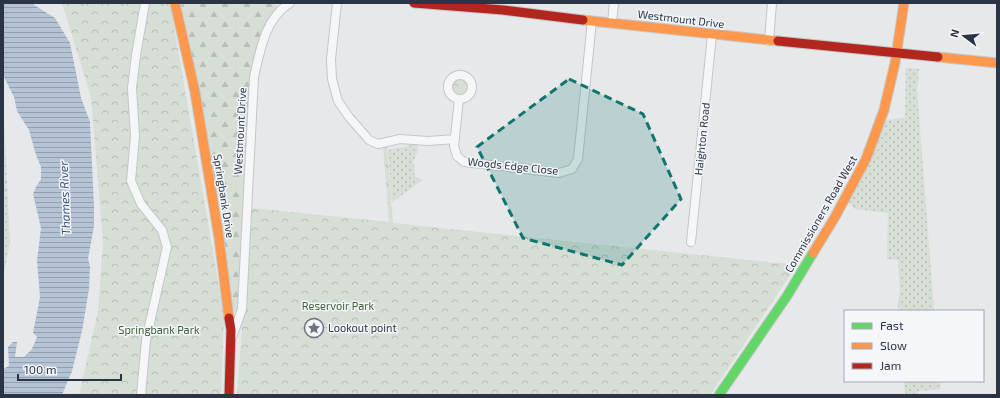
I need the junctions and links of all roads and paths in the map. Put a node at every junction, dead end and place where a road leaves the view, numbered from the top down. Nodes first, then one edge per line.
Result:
1 (145, 3) edge
2 (175, 3) edge
3 (290, 3) edge
4 (337, 3) edge
5 (414, 3) edge
6 (614, 3) edge
7 (772, 3) edge
8 (904, 3) edge
9 (504, 7) edge
10 (592, 21) junction
11 (612, 23) junction
12 (712, 35) junction
13 (770, 41) junction
14 (898, 53) junction
15 (997, 63) edge
16 (459, 99) dead end
17 (455, 139) junction
18 (691, 242) dead end
19 (230, 341) junction
20 (141, 395) edge
21 (229, 395) edge
22 (719, 395) edge

1 - 20 street
2 - 19 main road, Springbank Drive
3 - 19 street, Westmount Drive
4 - 17 street
5 - 9 main road, Westmount Drive
6 - 11 street
7 - 13 street
8 - 14 main road, Commissioners Road West
9 - 10 main road, Westmount Drive
10 - 11 main road, Westmount Drive
10 - 17 street, Woods Edge Close
11 - 12 main road, Westmount Drive
12 - 13 main road, Westmount Drive
12 - 18 street, Haighton Road
13 - 14 main road, Westmount Drive
14 - 15 main road, Westmount Drive
14 - 22 main road, Commissioners Road West
16 - 17 street, Woods Edge Close
19 - 21 main road, Springbank Drive

